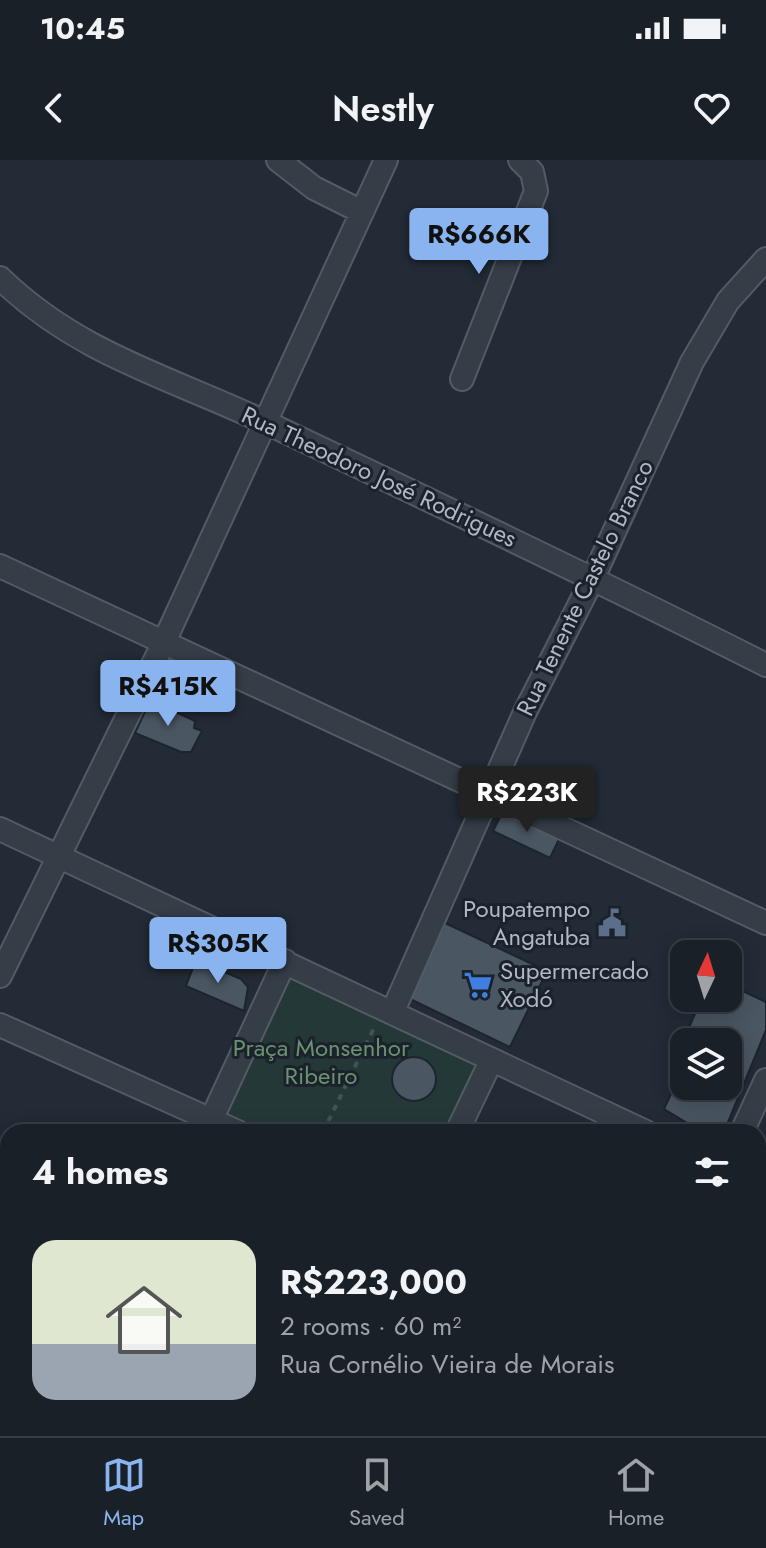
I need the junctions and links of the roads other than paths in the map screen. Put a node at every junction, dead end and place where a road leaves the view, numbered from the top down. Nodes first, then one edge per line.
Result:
1 (278, 160) edge
2 (386, 160) edge
3 (520, 160) edge
4 (362, 212) junction
5 (766, 259) edge
6 (0, 278) edge
7 (462, 379) dead end
8 (264, 422) junction
9 (0, 566) edge
10 (593, 578) junction
11 (164, 642) junction
12 (766, 665) edge
13 (488, 795) junction
14 (0, 829) edge
15 (60, 855) junction
16 (766, 923) edge
17 (285, 961) junction
18 (0, 976) edge
19 (388, 1009) junction
20 (0, 1025) edge
21 (491, 1061) junction
22 (766, 1080) edge
23 (205, 1124) edge
24 (210, 1124) edge
25 (461, 1124) edge
26 (629, 1124) edge
27 (746, 1124) edge

1 - 4 street
2 - 4 street
3 - 7 street
4 - 8 street
5 - 10 street, Rua Tenente Castelo Branco
6 - 8 street, Rua Theodoro José Rodrigues
8 - 10 street, Rua Theodoro José Rodrigues
8 - 11 street
9 - 11 street
10 - 12 street, Rua Theodoro José Rodrigues
10 - 13 street, Rua Tenente Castelo Branco
11 - 13 street
11 - 15 street
13 - 16 street
13 - 19 street, Rua Tenente Castelo Branco
14 - 15 street
15 - 17 street
15 - 18 street
17 - 19 street
17 - 24 street
19 - 21 street
20 - 23 street
21 - 25 street
21 - 26 street
22 - 27 street

